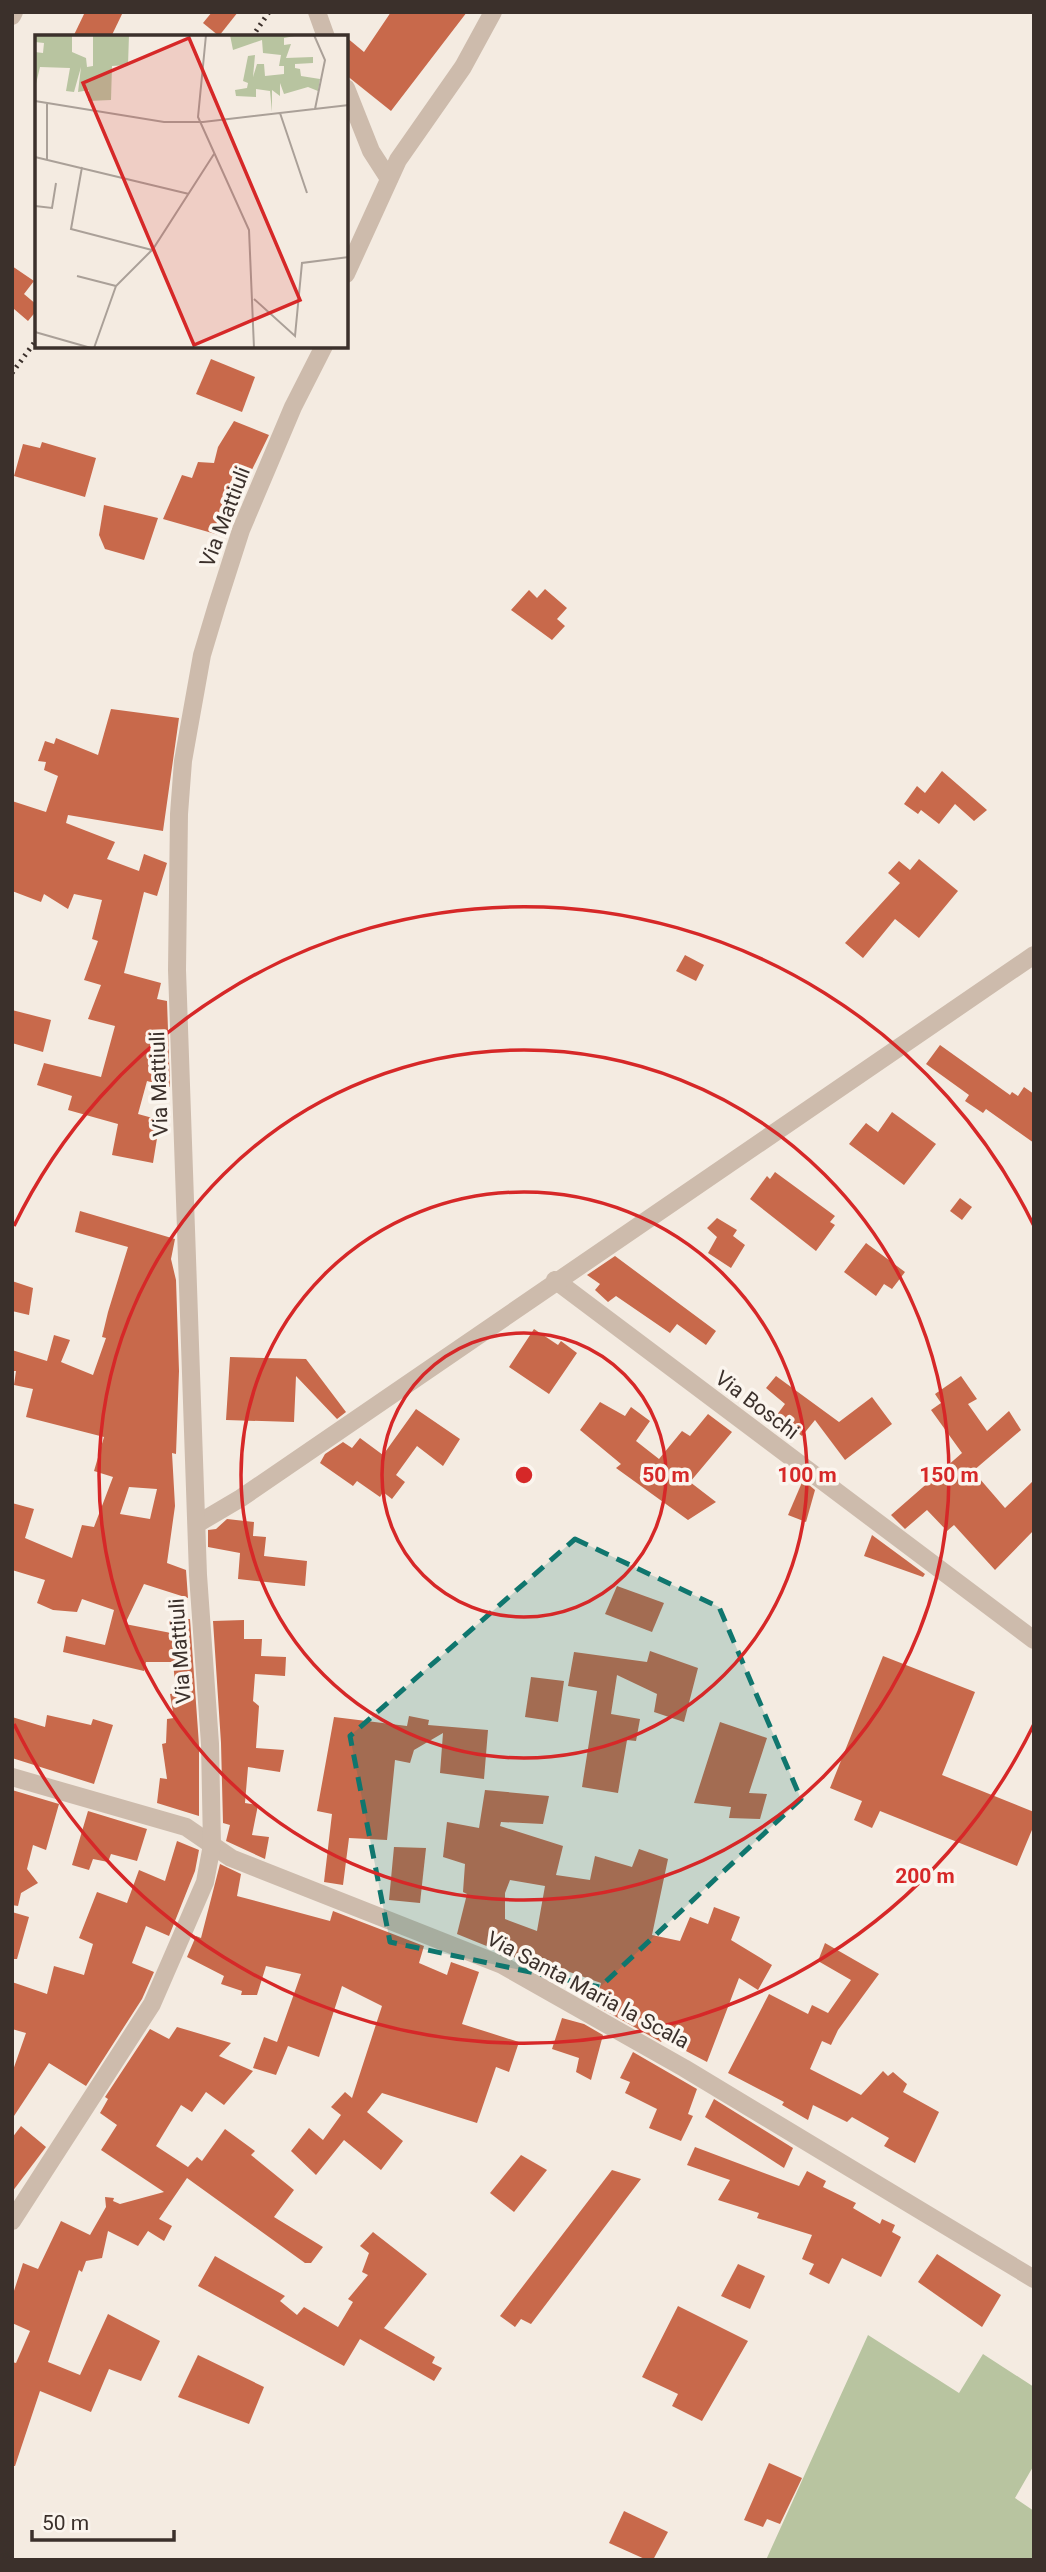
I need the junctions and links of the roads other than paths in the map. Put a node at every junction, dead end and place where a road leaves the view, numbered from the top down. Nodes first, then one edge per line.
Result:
1 (317, 12) edge
2 (493, 12) edge
3 (325, 35) edge
4 (348, 93) edge
5 (389, 179) junction
6 (348, 270) edge
7 (323, 348) edge
8 (1034, 955) edge
9 (555, 1280) junction
10 (197, 1524) junction
11 (1034, 1640) edge
12 (12, 1777) edge
13 (212, 1845) junction
14 (12, 2221) edge
15 (1034, 2279) edge

1 - 3 street
2 - 5 street
4 - 5 street
5 - 6 street
7 - 10 street, Via Mattiuli
8 - 9 street
9 - 10 street
9 - 11 street, Via Boschi
10 - 13 street, Via Mattiuli
12 - 13 street, Via Santa Maria la Scala
13 - 14 street, Via Mattiuli
13 - 15 street, Via Santa Maria la Scala

